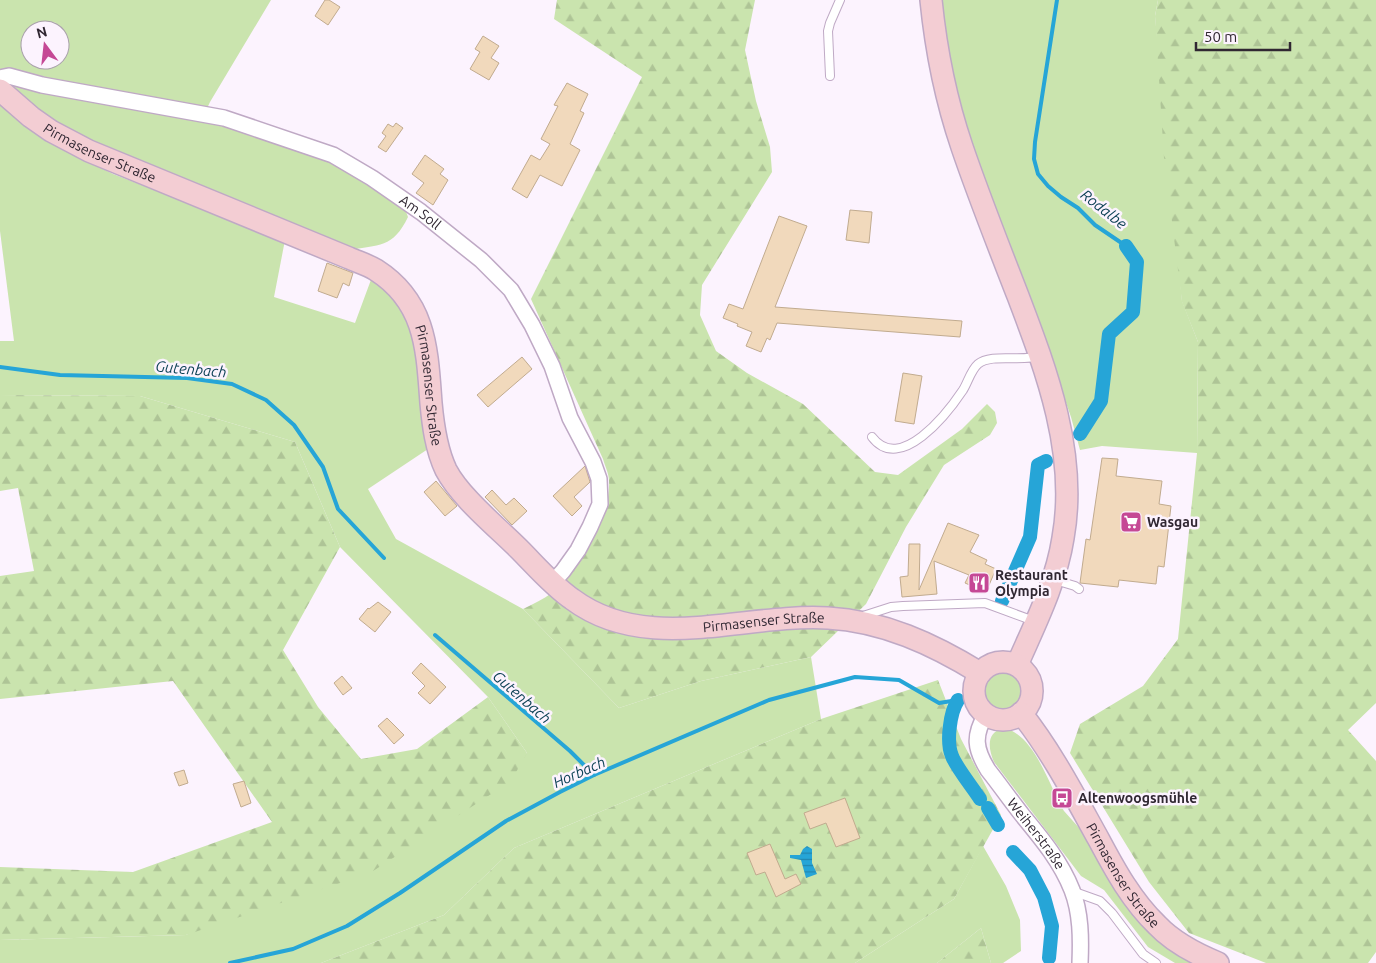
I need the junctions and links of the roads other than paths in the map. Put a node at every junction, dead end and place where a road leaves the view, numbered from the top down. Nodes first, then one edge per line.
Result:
1 (840, 0) edge
2 (931, 0) edge
3 (830, 76) dead end
4 (0, 78) edge
5 (0, 90) edge
6 (1040, 356) junction
7 (872, 437) dead end
8 (1053, 579) junction
9 (553, 582) junction
10 (1079, 589) dead end
11 (852, 620) junction
12 (1036, 621) junction
13 (1017, 665) junction
14 (980, 673) junction
15 (1022, 713) junction
16 (986, 714) junction
17 (1072, 891) junction
18 (1080, 963) edge
19 (1156, 963) edge
20 (1218, 963) edge

1 - 3 lane
2 - 6 main road
4 - 9 street, Am Soll
5 - 9 main road, Pirmasenser Straße
6 - 7 lane
6 - 8 main road
8 - 10 lane
8 - 12 main road
9 - 11 main road, Pirmasenser Straße
11 - 12 lane, Pirmasenser Straße
11 - 14 main road, Pirmasenser Straße
12 - 13 main road
13 - 14 main road
13 - 15 main road
14 - 16 main road
15 - 16 main road
15 - 20 main road, Pirmasenser Straße
16 - 17 street, Weiherstraße
17 - 18 street, Weiherstraße
17 - 19 lane

